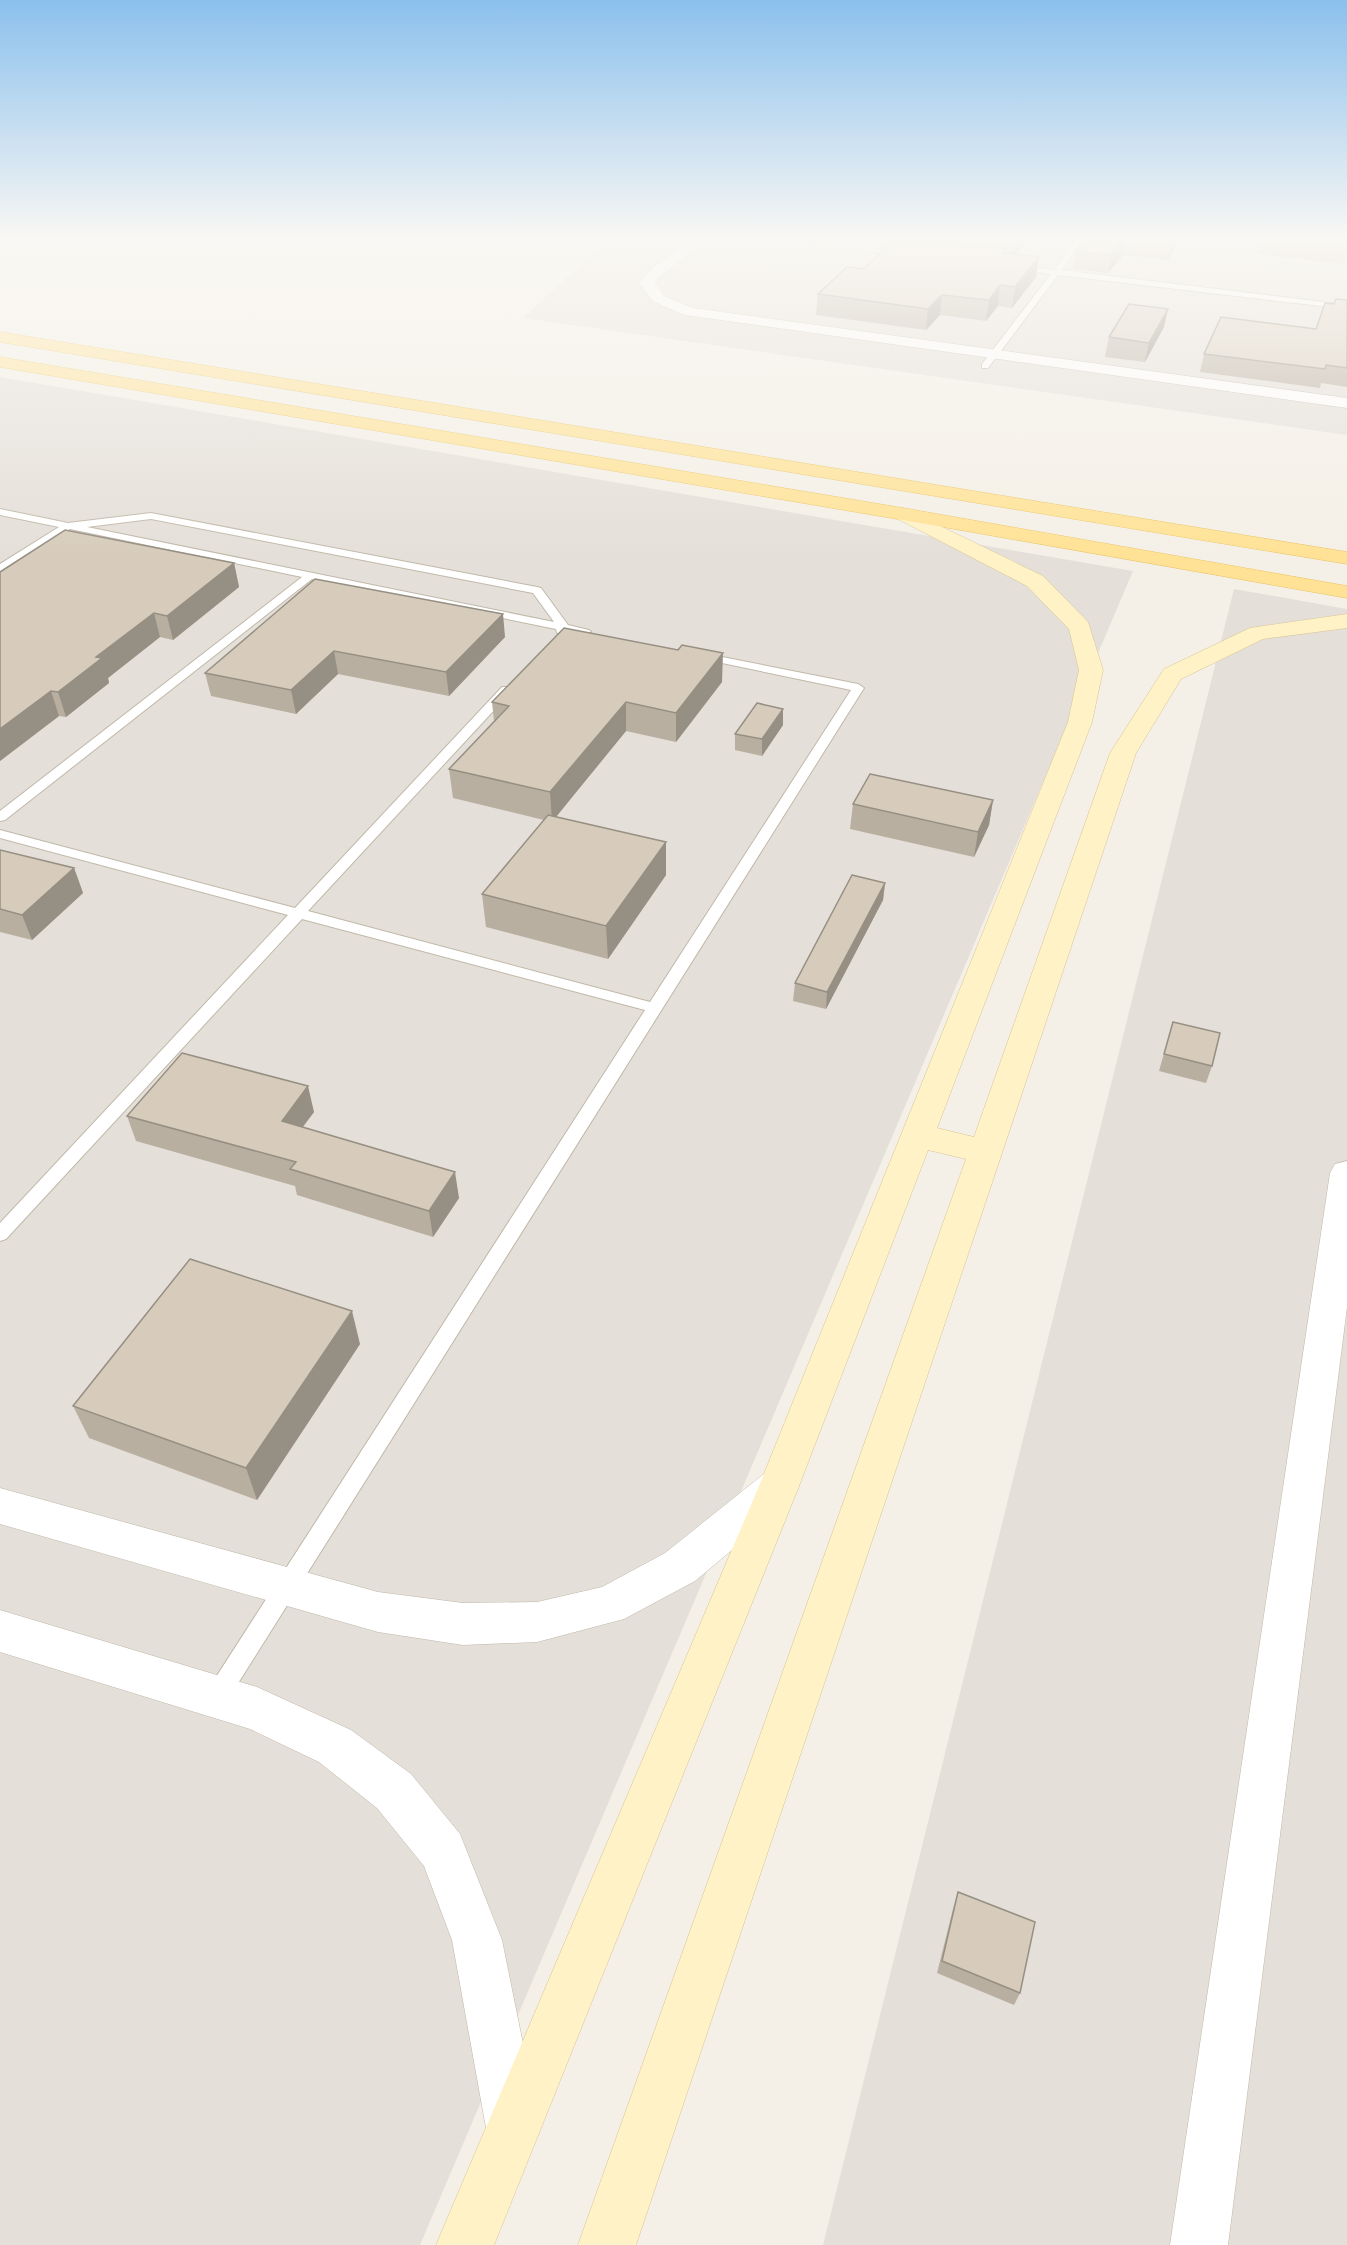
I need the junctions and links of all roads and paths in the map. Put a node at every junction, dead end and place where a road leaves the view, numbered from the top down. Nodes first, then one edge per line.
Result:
1 (60, 347) edge
2 (864, 347) edge
3 (907, 347) edge
4 (999, 347) edge
5 (989, 360) junction
6 (0, 362) edge
7 (1347, 403) edge
8 (1347, 417) edge
9 (0, 512) edge
10 (903, 514) junction
11 (68, 526) junction
12 (1347, 558) edge
13 (0, 569) edge
14 (310, 576) junction
15 (1347, 592) edge
16 (1347, 621) edge
17 (564, 628) junction
18 (598, 635) edge
19 (548, 645) edge
20 (688, 653) edge
21 (516, 680) edge
22 (0, 817) edge
23 (0, 834) edge
24 (298, 913) junction
25 (655, 1008) junction
26 (917, 1135) junction
27 (985, 1152) junction
28 (1347, 1173) edge
29 (0, 1234) edge
30 (779, 1486) junction
31 (0, 1506) edge
32 (286, 1586) junction
33 (0, 1631) edge
34 (217, 1696) junction
35 (513, 2128) junction
36 (465, 2245) edge
37 (607, 2245) edge
38 (1199, 2245) edge

1 - 12 main road
2 - 5 street
3 - 5 street
4 - 5 lane
5 - 7 street
5 - 8 street
6 - 10 main road
9 - 11 lane
10 - 15 main road
10 - 26 main road
11 - 13 lane
11 - 14 lane
11 - 17 lane
14 - 17 lane
14 - 22 lane
16 - 27 main road
17 - 18 lane
17 - 19 lane
20 - 25 lane
21 - 24 lane
23 - 24 lane
24 - 25 lane
24 - 29 lane
25 - 32 lane
26 - 27 main road
26 - 30 main road
27 - 37 main road
28 - 38 street
30 - 32 street
30 - 35 main road
31 - 32 street
32 - 34 lane
33 - 34 street
34 - 35 street
35 - 36 main road

